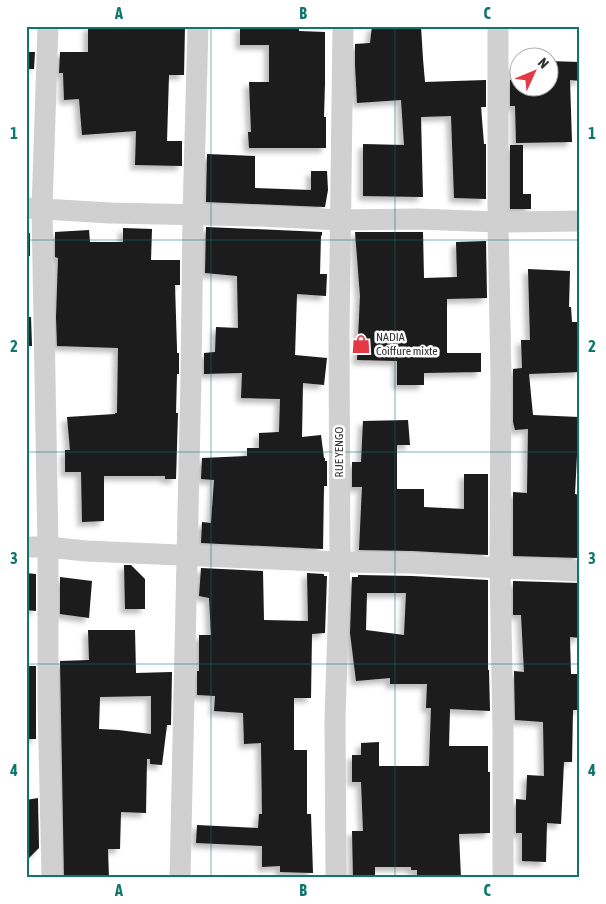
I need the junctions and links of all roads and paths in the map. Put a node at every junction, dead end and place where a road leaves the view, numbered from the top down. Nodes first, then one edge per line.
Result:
1 (48, 26) edge
2 (198, 26) edge
3 (343, 26) edge
4 (498, 26) edge
5 (34, 209) edge
6 (193, 215) junction
7 (341, 220) junction
8 (580, 221) edge
9 (498, 222) junction
10 (26, 547) edge
11 (48, 547) junction
12 (187, 555) junction
13 (340, 562) junction
14 (500, 568) junction
15 (580, 571) edge
16 (52, 878) edge
17 (180, 878) edge
18 (336, 878) edge
19 (503, 878) edge

1 - 5 street
2 - 6 street
3 - 7 street, RUE YENGO
4 - 9 street
5 - 6 street
5 - 11 street
6 - 7 street
6 - 12 street
7 - 9 street
7 - 13 street, RUE YENGO
8 - 9 street
9 - 14 street
10 - 11 street
11 - 12 street
11 - 16 street
12 - 13 street
12 - 17 street
13 - 14 street
13 - 18 street, RUE YENGO
14 - 15 street
14 - 19 street

